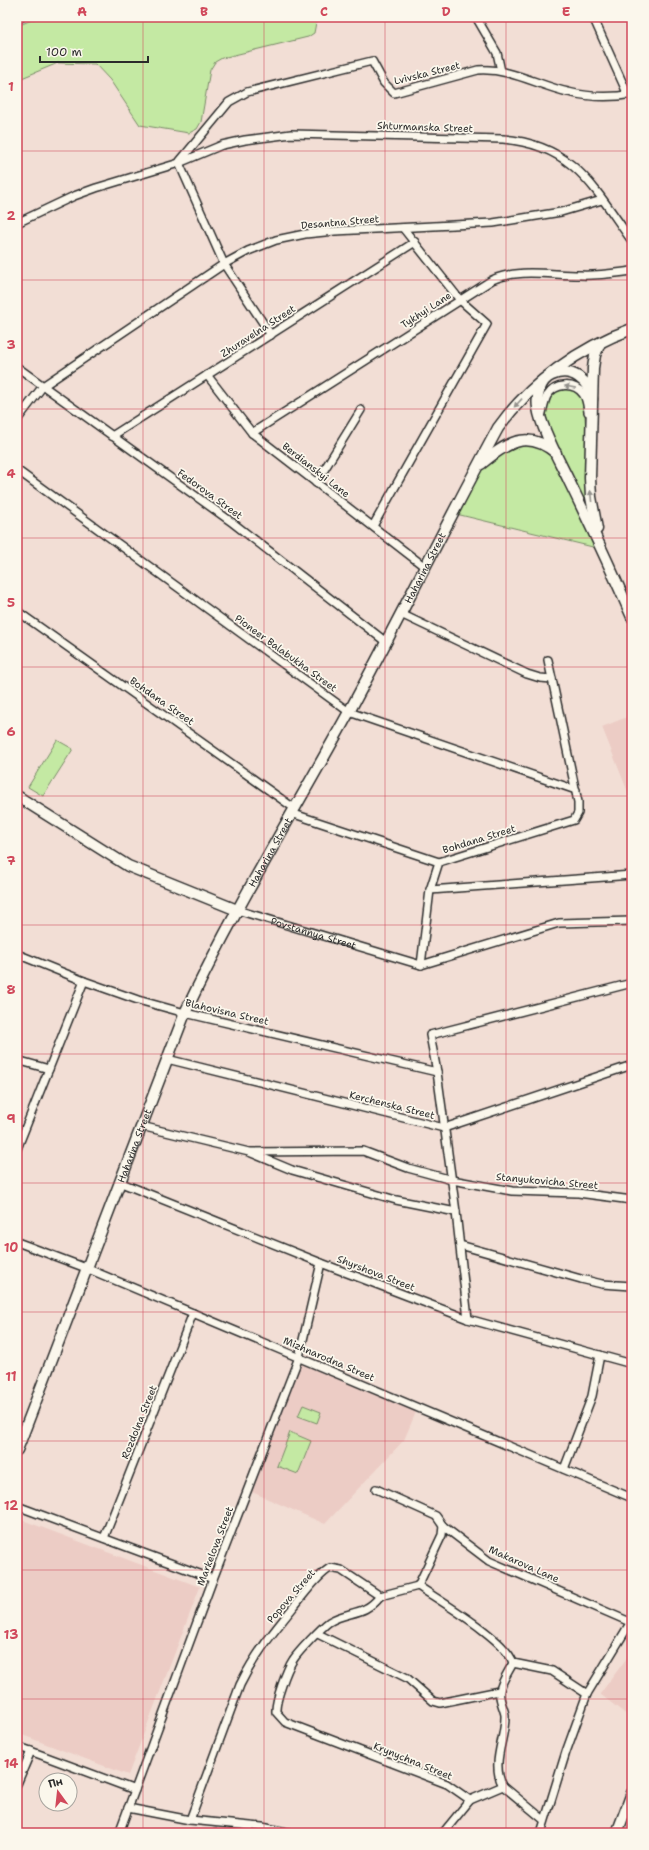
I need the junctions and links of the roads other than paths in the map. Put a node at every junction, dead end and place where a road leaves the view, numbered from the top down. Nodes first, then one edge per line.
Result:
1 (22, 17) edge
2 (476, 17) edge
3 (593, 17) edge
4 (17, 19) edge
5 (501, 71) junction
6 (630, 94) edge
7 (179, 163) junction
8 (602, 200) junction
9 (17, 223) edge
10 (404, 228) junction
11 (632, 241) edge
12 (415, 242) junction
13 (224, 264) junction
14 (632, 271) edge
15 (460, 300) junction
16 (632, 329) edge
17 (271, 335) junction
18 (601, 342) junction
19 (17, 367) edge
20 (207, 375) junction
21 (547, 377) junction
22 (43, 386) junction
23 (592, 399) junction
24 (361, 410) dead end
25 (541, 418) junction
26 (17, 420) edge
27 (252, 433) junction
28 (112, 436) junction
29 (591, 444) junction
30 (556, 453) junction
31 (476, 468) junction
32 (17, 470) edge
33 (316, 483) junction
34 (373, 526) junction
35 (607, 561) junction
36 (425, 567) junction
37 (17, 611) edge
38 (401, 614) junction
39 (632, 617) edge
40 (386, 642) junction
41 (548, 660) dead end
42 (552, 679) junction
43 (349, 712) junction
44 (576, 790) junction
45 (17, 796) edge
46 (293, 811) junction
47 (438, 862) junction
48 (632, 875) edge
49 (430, 890) junction
50 (237, 910) junction
51 (632, 921) edge
52 (17, 954) edge
53 (421, 965) junction
54 (84, 981) junction
55 (632, 983) edge
56 (185, 1013) junction
57 (167, 1059) junction
58 (17, 1060) edge
59 (632, 1065) edge
60 (49, 1069) junction
61 (437, 1072) junction
62 (141, 1126) junction
63 (444, 1128) junction
64 (17, 1149) edge
65 (249, 1152) junction
66 (452, 1180) junction
67 (119, 1182) junction
68 (632, 1200) edge
69 (456, 1212) junction
70 (17, 1242) edge
71 (460, 1245) junction
72 (320, 1263) junction
73 (86, 1268) junction
74 (632, 1286) edge
75 (193, 1313) junction
76 (468, 1319) junction
77 (600, 1355) junction
78 (299, 1358) junction
79 (631, 1363) edge
80 (17, 1450) edge
81 (564, 1469) junction
82 (376, 1489) dead end
83 (632, 1498) edge
84 (17, 1506) edge
85 (443, 1526) junction
86 (104, 1538) junction
87 (213, 1579) junction
88 (418, 1586) junction
89 (380, 1596) junction
90 (631, 1621) edge
91 (318, 1634) junction
92 (514, 1663) junction
93 (499, 1692) junction
94 (587, 1694) junction
95 (17, 1746) edge
96 (31, 1751) junction
97 (17, 1784) edge
98 (503, 1786) junction
99 (135, 1790) junction
100 (632, 1793) edge
101 (470, 1800) junction
102 (128, 1808) junction
103 (190, 1820) junction
104 (544, 1820) junction
105 (119, 1833) edge
106 (291, 1833) edge
107 (443, 1833) edge
108 (541, 1833) edge
109 (617, 1833) edge

1 - 4 street
2 - 5 street
3 - 6 street
5 - 6 street, Lvivska Street
5 - 7 street, Lvivska Street
7 - 8 street, Shturmanska Street
7 - 9 street, Shturmanska Street
7 - 13 street
8 - 10 street, Desantna Street
8 - 11 street, Shturmanska Street
10 - 12 street
10 - 13 street, Desantna Street
12 - 15 street
12 - 17 street, Zhuravelna Street
13 - 17 street
13 - 22 street, Desantna Street
14 - 15 street, Tykhyi Lane
15 - 27 street, Tykhyi Lane
15 - 34 street
16 - 18 street, Haharina Street
17 - 20 street, Zhuravelna Street
18 - 21 street, Haharina Street
18 - 23 street
19 - 22 street, Fedorova Street
20 - 27 street, Berdianskyi Lane
20 - 28 street, Zhuravelna Street
21 - 23 street
21 - 25 street
21 -> 31 street, Haharina Street
22 - 26 street, Desantna Street
22 - 28 street, Fedorova Street
23 - 29 street
24 - 33 street
29 -> 25 street
25 - 30 street
27 - 33 street, Berdianskyi Lane
28 - 40 street, Fedorova Street
35 -> 29 street
30 - 31 street
30 - 35 street
31 - 36 street, Haharina Street
32 - 43 street, Pioneer Balabukha Street
33 - 34 street, Berdianskyi Lane
34 - 36 street, Berdianskyi Lane
35 - 39 street
36 - 38 street, Haharina Street
37 - 46 street, Bohdana Street
38 - 40 street, Haharina Street
38 - 42 street
40 - 43 street, Haharina Street
41 - 42 street
42 - 44 street
43 - 44 street, Pioneer Balabukha Street
43 - 46 street, Haharina Street
44 - 47 street, Bohdana Street
45 - 50 street, Povstannya Street
46 - 47 street, Bohdana Street
46 - 50 street, Haharina Street
47 - 49 street
48 - 49 street
49 - 53 street
50 - 53 street, Povstannya Street
50 - 56 street, Haharina Street
51 - 53 street
52 - 54 street, Blahovisna Street
54 - 56 street, Blahovisna Street
54 - 60 street
55 - 61 street
56 - 57 street, Haharina Street
56 - 61 street, Blahovisna Street
57 - 62 street, Haharina Street
57 - 63 street, Kerchenska Street
58 - 60 street
59 - 63 street, Kerchenska Street
60 - 64 street
61 - 63 street
62 - 65 street, Stanyukovicha Street
62 - 67 street, Haharina Street
63 - 66 street
65 - 66 street, Stanyukovicha Street
65 - 69 street, Stanyukovicha Street
66 - 68 street, Stanyukovicha Street
66 - 69 street
67 - 72 street, Shyrshova Street
67 - 73 street, Haharina Street
69 - 71 street
70 - 73 street, Mizhnarodna Street
71 - 74 street
71 - 76 street
72 - 76 street, Shyrshova Street
72 - 78 street, Markelova Street
73 - 75 street, Mizhnarodna Street
73 - 80 street, Haharina Street
75 - 78 street, Mizhnarodna Street
75 - 86 street, Rozdolna Street
76 - 77 street, Shyrshova Street
77 - 79 street, Shyrshova Street
77 - 81 street
78 - 81 street, Mizhnarodna Street
78 - 87 street, Markelova Street
81 - 83 street, Mizhnarodna Street
82 - 85 street, Makarova Lane
84 - 86 street
85 - 88 street
85 - 90 street, Makarova Lane
86 - 87 street
87 - 99 street, Markelova Street
88 - 89 street
88 - 92 street
89 - 91 street
89 - 103 street, Popova Street
90 - 94 street
91 - 93 street
91 - 101 street, Krynychna Street
92 - 93 street
92 - 94 street
93 - 98 street
94 - 104 street
95 - 96 street
96 - 97 street
96 - 99 street
98 - 101 street
98 - 104 street
99 - 102 street, Markelova Street
100 - 109 street
101 - 107 street
102 - 103 street
102 - 105 street, Markelova Street
103 - 106 street
104 - 108 street

